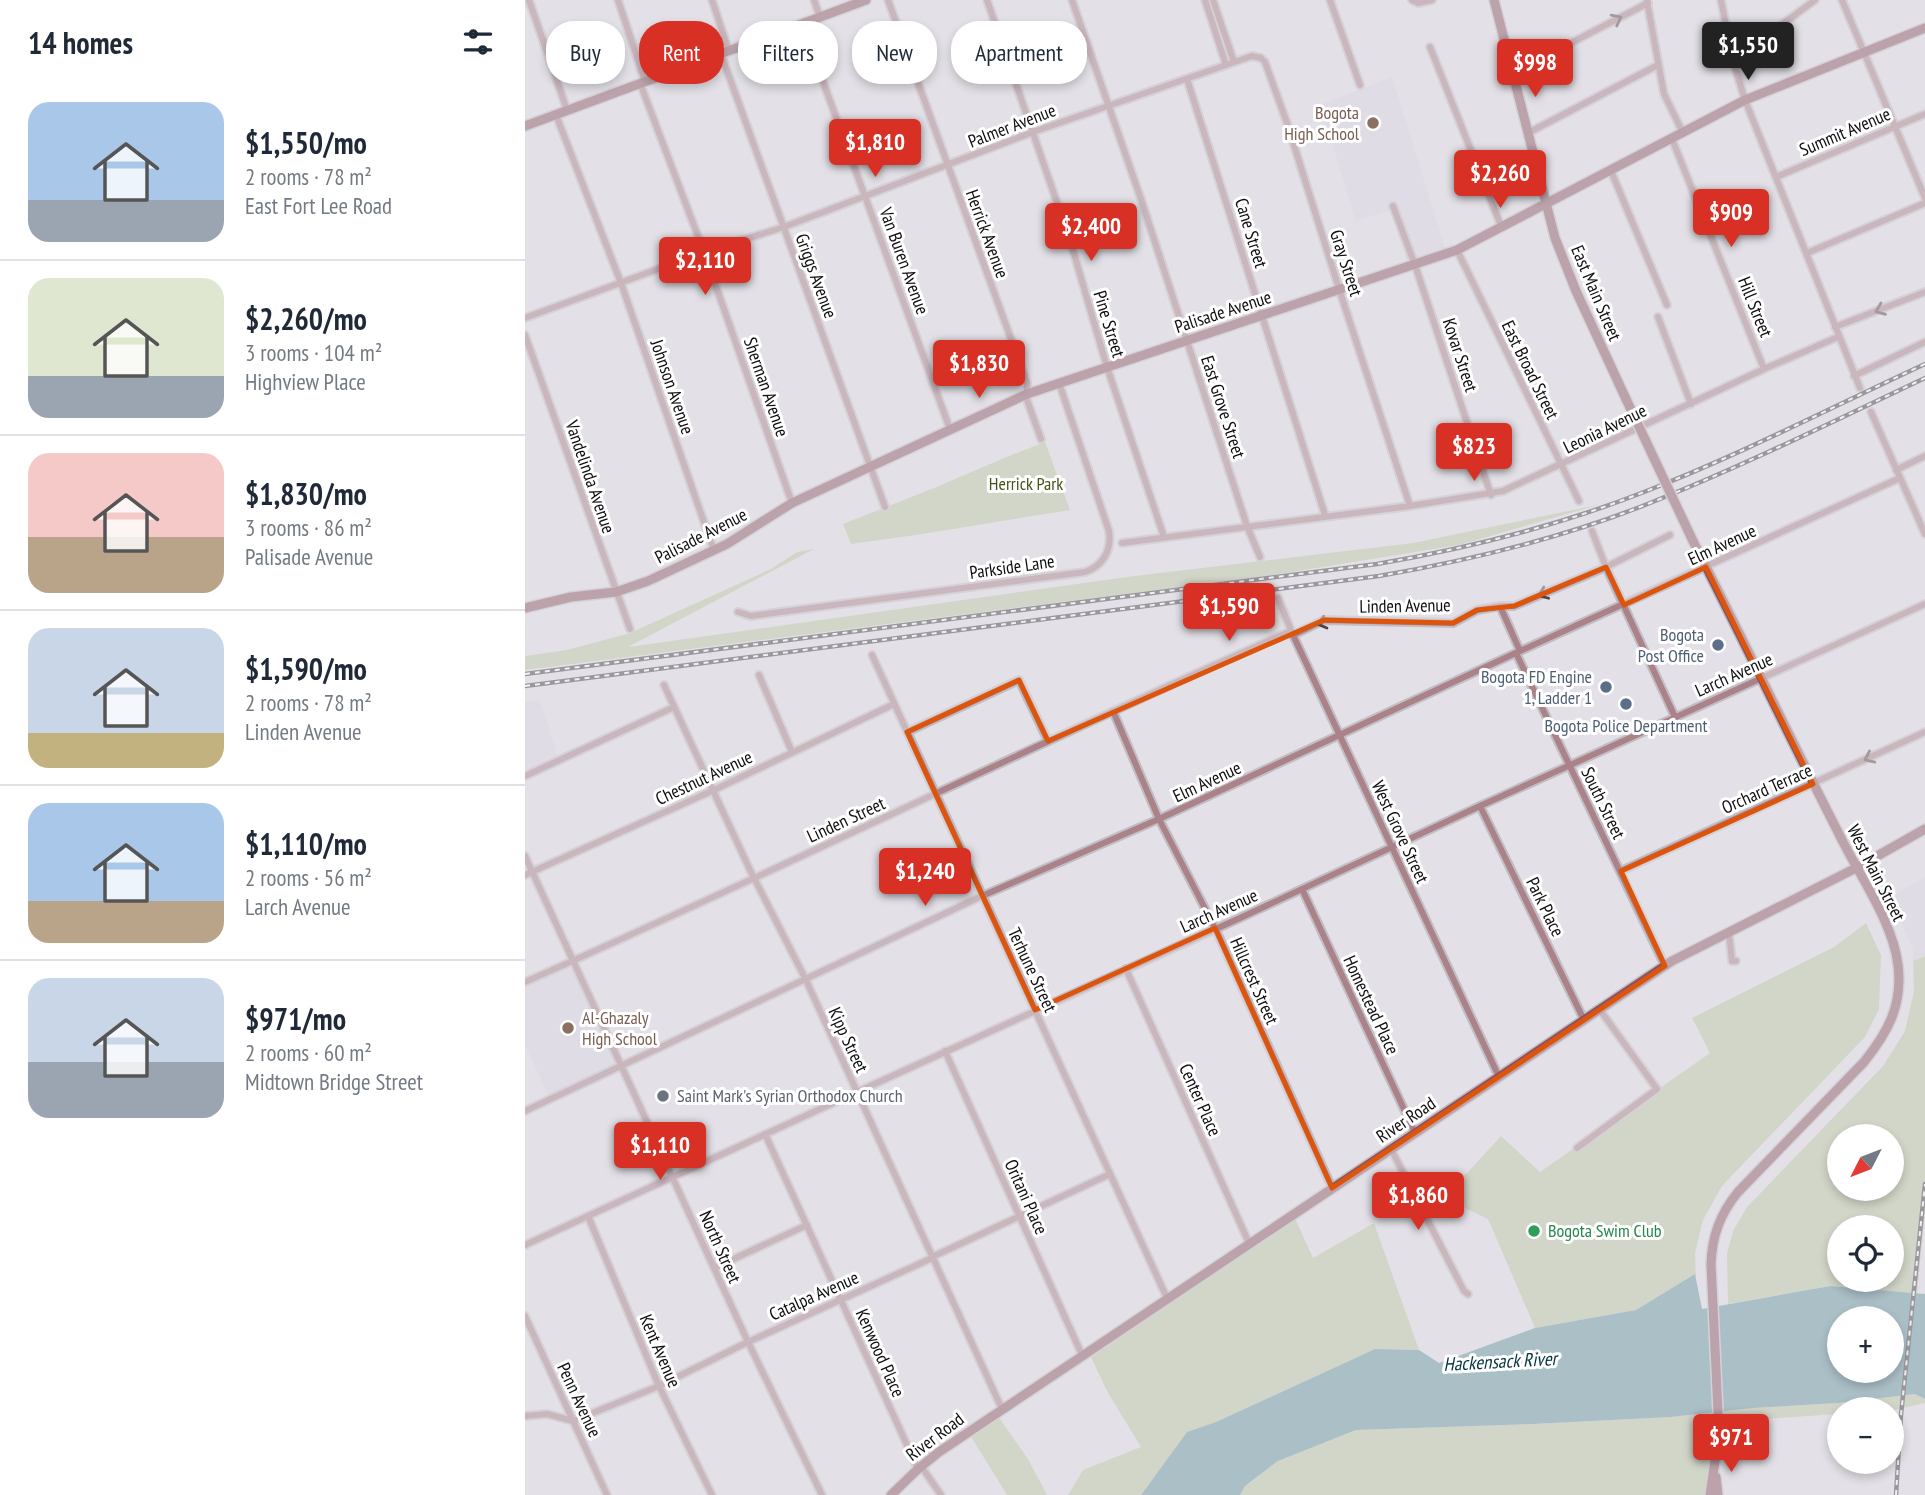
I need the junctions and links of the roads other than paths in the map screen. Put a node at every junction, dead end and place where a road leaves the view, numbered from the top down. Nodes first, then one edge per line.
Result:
1 (529, 0) edge
2 (618, 0) edge
3 (712, 0) edge
4 (814, 0) edge
5 (866, 0) edge
6 (887, 0) edge
7 (987, 0) edge
8 (1072, 0) edge
9 (1205, 0) edge
10 (1213, 0) edge
11 (1330, 0) edge
12 (1412, 0) edge
13 (1432, 0) edge
14 (1721, 0) edge
15 (1815, 0) edge
16 (1842, 0) edge
17 (1498, 1) edge
18 (1647, 2) edge
19 (820, 17) junction
20 (810, 21) edge
21 (1925, 28) edge
22 (738, 47) edge
23 (1430, 47) dead end
24 (725, 52) junction
25 (1864, 52) junction
26 (1733, 61) junction
27 (1230, 64) junction
28 (1658, 65) junction
29 (639, 72) edge
30 (1513, 73) junction
31 (1187, 79) junction
32 (639, 83) edge
33 (643, 84) edge
34 (824, 84) edge
35 (1360, 85) dead end
36 (1745, 100) junction
37 (1109, 106) junction
38 (567, 110) junction
39 (1925, 114) edge
40 (556, 115) junction
41 (525, 126) edge
42 (1895, 126) junction
43 (1033, 132) junction
44 (1528, 133) junction
45 (1683, 133) junction
46 (1672, 139) junction
47 (947, 166) junction
48 (1611, 171) junction
49 (1776, 177) junction
50 (866, 197) junction
51 (1925, 201) edge
52 (1546, 203) junction
53 (1393, 205) dead end
54 (1501, 226) junction
55 (784, 228) junction
56 (1457, 250) junction
57 (704, 252) junction
58 (1807, 253) junction
59 (1415, 265) junction
60 (621, 283) junction
61 (1339, 290) junction
62 (1925, 292) edge
63 (1667, 305) dead end
64 (1262, 317) junction
65 (1658, 317) dead end
66 (525, 318) edge
67 (1835, 327) junction
68 (525, 335) edge
69 (1838, 337) junction
70 (1186, 341) junction
71 (1925, 342) edge
72 (1107, 366) junction
73 (1764, 369) junction
74 (1854, 376) junction
75 (1059, 383) junction
76 (1860, 388) dead end
77 (1027, 394) junction
78 (1691, 404) junction
79 (1871, 412) dead end
80 (950, 429) junction
81 (1041, 439) dead end
82 (1925, 456) edge
83 (871, 466) junction
84 (1561, 466) junction
85 (1896, 470) junction
86 (1900, 478) junction
87 (1491, 495) junction
88 (1579, 501) dead end
89 (792, 503) junction
90 (1411, 506) junction
91 (885, 507) dead end
92 (1325, 515) junction
93 (1247, 526) junction
94 (1591, 531) dead end
95 (1925, 534) edge
96 (1670, 535) dead end
97 (1164, 537) junction
98 (1693, 541) joint
99 (1122, 543) dead end
100 (714, 551) junction
101 (1260, 557) dead end
102 (1606, 567) junction
103 (1706, 567) junction
104 (616, 592) junction
105 (1278, 598) dead end
106 (1624, 604) junction
107 (1925, 604) edge
108 (1500, 606) junction
109 (525, 608) edge
110 (738, 612) dead end
111 (630, 629) dead end
112 (1292, 633) junction
113 (1518, 652) junction
114 (872, 655) dead end
115 (759, 675) dead end
116 (1761, 678) junction
117 (1178, 681) joint
118 (664, 685) dead end
119 (894, 704) junction
120 (674, 707) junction
121 (1113, 711) junction
122 (1675, 717) junction
123 (907, 732) junction
124 (1925, 732) edge
125 (1339, 734) junction
126 (1048, 741) junction
127 (792, 752) junction
128 (1569, 766) junction
129 (525, 776) edge
130 (1814, 784) junction
131 (713, 790) junction
132 (935, 793) junction
133 (1480, 806) junction
134 (1159, 819) junction
135 (1925, 829) edge
136 (1391, 847) junction
137 (525, 856) edge
138 (1856, 868) junction
139 (1621, 871) junction
140 (529, 874) edge
141 (754, 878) junction
142 (1301, 889) junction
143 (982, 896) junction
144 (1215, 928) junction
145 (1729, 933) junction
146 (574, 961) junction
147 (1736, 961) dead end
148 (1665, 966) junction
149 (1126, 969) junction
150 (805, 978) junction
151 (525, 982) edge
152 (1035, 1010) junction
153 (1600, 1010) junction
154 (1584, 1020) junction
155 (945, 1051) junction
156 (622, 1066) junction
157 (1499, 1077) junction
158 (856, 1092) junction
159 (525, 1111) edge
160 (1415, 1133) junction
161 (765, 1134) junction
162 (1577, 1148) dead end
163 (1391, 1149) junction
164 (1110, 1174) junction
165 (673, 1178) junction
166 (1332, 1188) junction
167 (587, 1216) junction
168 (1020, 1216) junction
169 (807, 1225) junction
170 (1249, 1243) junction
171 (525, 1245) edge
172 (932, 1257) junction
173 (714, 1268) junction
174 (1468, 1294) dead end
175 (1167, 1298) junction
176 (841, 1300) junction
177 (525, 1316) edge
178 (748, 1342) junction
179 (1083, 1355) junction
180 (659, 1387) junction
181 (1002, 1409) junction
182 (525, 1416) edge
183 (573, 1421) junction
184 (1714, 1458) junction
185 (920, 1467) junction
186 (607, 1495) edge
187 (712, 1495) edge
188 (822, 1495) edge
189 (891, 1495) edge
190 (941, 1495) edge
191 (1710, 1495) edge
192 (1718, 1495) edge

1 - 38 street
2 - 29 street, Sherman Avenue
3 - 24 street, Griggs Avenue
4 - 19 street
5 - 19 main road
6 - 47 street, Herrick Avenue
7 - 43 street, Pine Street
8 - 37 street, East Grove Street
9 - 27 street
10 - 27 street
11 - 35 street
12 - 13 street
14 - 26 street
15 - 26 street
16 - 25 street
17 - 30 main road, East Main Street
18 - 28 street
30 -> 18 street
19 - 20 main road
21 - 25 main road, Palisade Avenue
22 - 24 main road
23 - 54 street
24 - 55 street, Griggs Avenue
25 - 36 main road, Palisade Avenue
25 - 42 street
26 - 36 street
27 - 31 street, Palmer Avenue
27 - 61 street, Gray Street
28 - 44 street
28 - 45 street
30 - 44 main road, East Main Street
31 - 37 street, Palmer Avenue
31 - 64 street, Cane Street
32 - 38 main road
33 - 57 street, Sherman Avenue
34 - 50 street, Van Buren Avenue
36 - 45 main road, Palisade Avenue
36 - 49 street
37 - 43 street, Palmer Avenue
37 - 70 street, East Grove Street
38 - 40 main road
39 - 42 street, Summit Avenue
40 - 41 main road
40 - 60 street, Johnson Avenue
42 - 49 street, Summit Avenue
42 - 51 street
43 - 47 street, Palmer Avenue
43 - 72 street, Pine Street
44 - 52 main road, East Main Street
45 - 46 main road, Palisade Avenue
46 - 48 main road, Palisade Avenue
46 - 73 street, Hill Street
47 - 50 street, Palmer Avenue
47 - 77 street, Herrick Avenue
48 - 52 main road, Palisade Avenue
48 - 63 street
49 - 58 street
50 - 55 street, Palmer Avenue
50 - 80 street, Van Buren Avenue
51 - 58 street
52 - 54 main road, Palisade Avenue
52 - 98 main road, East Main Street, bridge
53 - 59 street, Kovar Street
54 - 56 main road, Palisade Avenue
55 - 57 street, Palmer Avenue
55 - 83 street, Griggs Avenue
56 - 59 main road, Palisade Avenue
56 - 84 street, East Broad Street
57 - 60 street, Palmer Avenue
57 - 89 street, Sherman Avenue
58 - 67 street
59 - 61 main road, Palisade Avenue
59 - 87 street, Kovar Street
60 - 66 street, Palmer Avenue
60 - 100 street, Johnson Avenue
61 - 64 main road, Palisade Avenue
61 - 90 street, Gray Street
62 -> 67 street
64 - 70 main road, Palisade Avenue
64 - 92 street, Cane Street
65 - 78 street
67 - 69 street
68 - 104 street, Vandelinda Avenue
69 - 73 street, Leonia Avenue
69 - 74 street
70 - 72 main road, Palisade Avenue
70 - 93 street, East Grove Street
71 - 74 street
72 - 75 main road, Palisade Avenue
72 - 97 street, Pine Street
73 - 78 street, Leonia Avenue
74 - 76 street
75 - 77 main road, Palisade Avenue
75 - 110 street, Parkside Lane
77 - 80 main road, Palisade Avenue
77 - 81 street, Herrick Avenue
78 - 84 street, Leonia Avenue
79 - 85 street
80 - 83 main road, Palisade Avenue
82 - 85 street
83 - 89 main road, Palisade Avenue
83 - 91 street, Griggs Avenue
84 - 87 street, Leonia Avenue
84 - 88 street, East Broad Street
85 - 86 street
86 - 95 street
86 - 103 street, Elm Avenue
87 - 90 street, Leonia Avenue
89 - 100 main road, Palisade Avenue
90 - 92 street, Leonia Avenue
92 - 93 street, Leonia Avenue
93 - 97 street, Leonia Avenue
93 - 101 street, East Grove Street
94 - 102 street
96 - 102 street, Linden Avenue
97 - 99 street, Leonia Avenue
98 - 103 main road, West Main Street
100 - 104 main road, Palisade Avenue
102 - 106 street
102 -> 108 street, Linden Avenue
103 - 106 street, Elm Avenue
103 - 116 main road, West Main Street
104 - 109 main road, Palisade Avenue
104 - 111 street, Vandelinda Avenue
105 - 112 street, West Grove Street
106 - 113 street, Elm Avenue
106 - 122 street
107 - 116 street, Larch Avenue
108 -> 112 street, Linden Avenue
108 - 113 street, South Street
112 - 117 street, Linden Avenue
112 - 125 street, West Grove Street
113 - 125 street, Elm Avenue
113 - 128 street, South Street
114 - 119 street, Terhune Street
115 - 127 street
116 - 122 street, Larch Avenue
116 - 130 main road, West Main Street
117 - 121 street, Linden Street
118 - 120 street, Kipp Street
119 - 123 street, Terhune Street
119 - 127 street, Chestnut Avenue
120 - 129 street
120 - 131 street, Kipp Street
121 - 126 street, Linden Street
121 - 134 street, Hillcrest Street
122 - 128 street, Larch Avenue
123 - 126 street
123 - 132 street, Terhune Street
124 -> 130 street, Orchard Terrace
125 - 134 street, Elm Avenue
125 - 136 street, West Grove Street
126 - 132 street, Linden Street
127 - 131 street, Chestnut Avenue
128 - 133 street, Larch Avenue
128 - 139 street, South Street
130 - 138 main road, West Main Street
130 - 139 street, Orchard Terrace
131 - 140 street, Chestnut Avenue
131 - 141 street, Kipp Street
132 - 141 street, Linden Street
132 - 143 street, Terhune Street
133 - 136 street, Larch Avenue
133 - 154 street, Park Place
134 - 143 street, Elm Avenue
134 - 144 street, Hillcrest Street
135 - 138 main road, River Road
136 - 142 street, Larch Avenue
136 - 157 street, West Grove Street
137 - 140 street, North Street
138 - 145 main road, River Road
138 - 184 main road, West Main Street
139 - 148 street, South Street
140 - 146 street, North Street
141 - 146 street, Linden Street
141 - 150 street, Kipp Street
142 - 144 street, Larch Avenue
142 - 160 street, Homestead Place
143 - 150 street, Elm Avenue
143 - 152 street, Terhune Street
144 - 149 street, Larch Avenue
144 - 166 street, Hillcrest Street
145 - 147 street
145 - 148 main road, River Road
146 - 151 street, Linden Street
146 - 156 street, North Street
148 - 153 main road, River Road
149 - 152 street, Larch Avenue
149 - 170 street, Center Place
150 - 156 street, Elm Avenue
150 - 158 street, Kipp Street
152 - 155 street, Larch Avenue
152 - 164 street, Terhune Street
153 - 154 main road, River Road
153 - 162 street
154 - 157 main road, River Road
155 - 158 street, Larch Avenue
155 - 168 street, Oritani Place
156 - 159 street, Elm Avenue
156 - 165 street, North Street
157 - 160 main road, River Road
158 - 161 street, Larch Avenue
158 - 172 street, Kipp Street
160 - 163 main road, River Road
161 - 165 street, Larch Avenue
161 - 169 street, Kenwood Place
163 - 166 main road, River Road
163 - 174 street
164 - 168 street, Catalpa Avenue
164 - 175 street, Terhune Street
165 - 167 street, Larch Avenue
165 - 173 street, North Street
166 - 170 main road, River Road
167 - 171 street, Larch Avenue
167 - 180 street, Kent Avenue
168 - 172 street, Catalpa Avenue
168 - 179 street, Oritani Place
169 - 173 street
169 - 176 street, Kenwood Place
170 - 175 main road, River Road
172 - 176 street, Catalpa Avenue
172 - 181 street, Kipp Street
173 - 178 street, North Street
175 - 179 main road, River Road
176 - 178 street, Catalpa Avenue
176 - 185 street, Kenwood Place
177 - 183 street, Penn Avenue
178 - 180 street, Catalpa Avenue
178 - 188 street, North Street
179 - 181 main road, River Road
180 - 183 street, Catalpa Avenue
180 - 187 street, Kent Avenue
181 - 185 main road, River Road
182 - 183 street
183 - 186 street, Penn Avenue
184 - 191 main road
184 - 192 main road
185 - 189 main road, River Road
185 - 190 street, Kenwood Place

